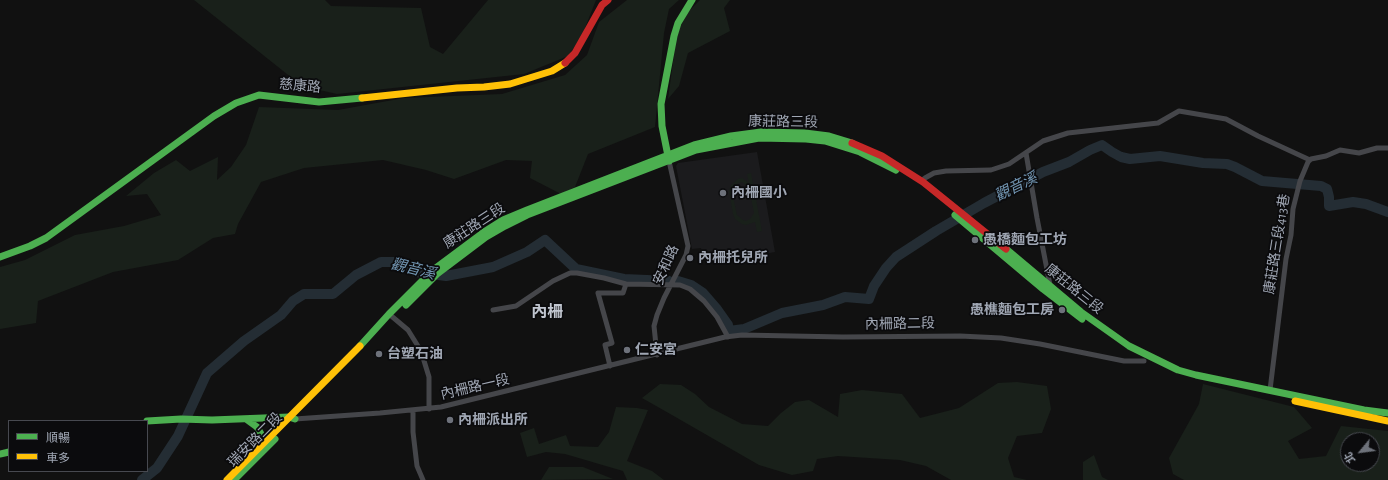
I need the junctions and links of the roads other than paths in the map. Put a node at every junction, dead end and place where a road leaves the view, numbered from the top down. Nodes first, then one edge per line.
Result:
1 (608, 0) edge
2 (692, 0) edge
3 (1388, 148) edge
4 (1026, 153) junction
5 (669, 158) junction
6 (1310, 160) junction
7 (921, 181) junction
8 (0, 257) edge
9 (626, 284) junction
10 (670, 285) junction
11 (1050, 285) junction
12 (493, 310) dead end
13 (391, 316) junction
14 (728, 337) junction
15 (657, 355) junction
16 (1144, 361) junction
17 (610, 366) junction
18 (1270, 390) junction
19 (429, 409) junction
20 (413, 410) junction
21 (1388, 413) edge
22 (292, 418) junction
23 (246, 419) junction
24 (148, 421) edge
25 (1388, 421) edge
26 (257, 449) junction
27 (226, 480) edge
28 (234, 480) edge
29 (423, 480) edge

1 - 8 main road, 慈康路
2 - 5 main road
3 - 6 street
4 - 6 street
4 - 7 street
4 - 11 street
5 - 7 main road, 康莊路三段
5 - 10 street, 安和路
5 - 13 main road, 康莊路三段
5 - 16 main road, 康莊路三段
6 - 18 street, 康莊路三段413巷
7 - 11 main road, 康莊路三段
9 - 10 street
9 - 12 street
9 - 17 street
10 - 14 street
10 - 15 street, 安和路
11 - 18 main road, 康莊路三段
13 - 19 street
13 - 22 main road, 康莊路三段
14 - 15 street, 內柵路二段
14 - 16 street, 內柵路二段
15 - 17 street, 內柵路一段
16 - 25 main road, 康莊路三段
17 - 19 street, 內柵路一段
18 - 21 main road, 康莊路三段
19 - 20 street, 內柵路一段
20 - 22 street, 內柵路一段
20 - 29 street
22 - 23 main road
22 - 26 main road, 瑞安路二段
22 - 28 main road, 瑞安路二段
23 - 24 main road
23 - 26 main road
26 - 27 main road, 瑞安路二段

